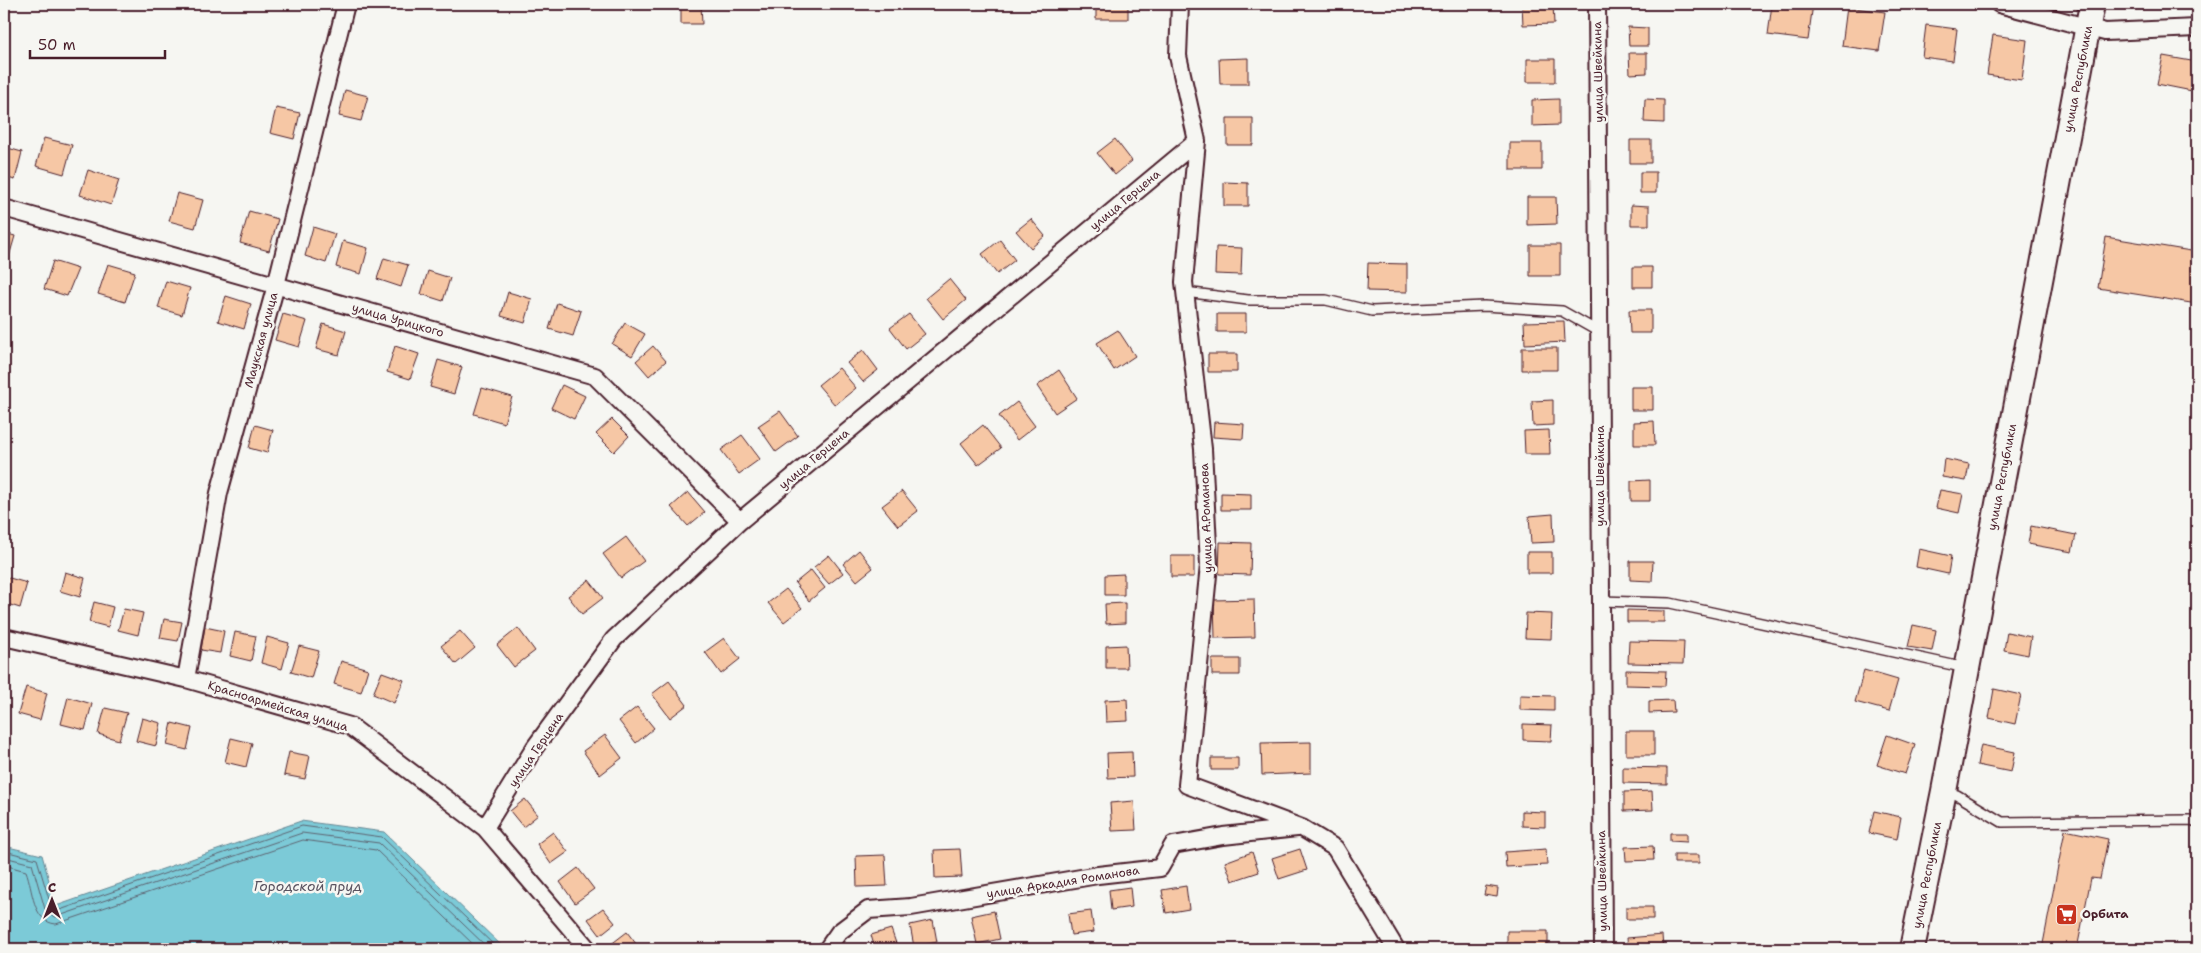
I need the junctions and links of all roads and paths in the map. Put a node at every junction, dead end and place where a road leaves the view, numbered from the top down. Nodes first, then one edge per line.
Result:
1 (346, 4) edge
2 (1180, 4) edge
3 (1597, 4) edge
4 (1999, 4) edge
5 (2092, 4) edge
6 (2088, 28) junction
7 (2197, 28) edge
8 (1197, 141) junction
9 (4, 208) edge
10 (276, 285) junction
11 (1185, 292) junction
12 (1601, 333) junction
13 (740, 521) junction
14 (1600, 601) junction
15 (4, 637) edge
16 (1966, 668) junction
17 (186, 679) junction
18 (1944, 791) junction
19 (2197, 822) edge
20 (485, 828) junction
21 (1302, 828) junction
22 (588, 949) edge
23 (827, 949) edge
24 (1396, 949) edge
25 (1603, 949) edge
26 (1912, 949) edge

1 - 10 street, Маукская улица
2 - 8 street, улица А.Романова
3 - 12 street, улица Швейкина
4 - 6 street
5 - 6 main road, улица Республики
6 - 7 street
6 - 16 main road, улица Республики
8 - 11 street, улица А.Романова
8 - 13 street, улица Герцена
9 - 10 street, улица Урицкого
10 - 13 street, улица Урицкого
10 - 17 street, Маукская улица
11 - 12 lane
11 - 21 street, улица А.Романова
12 - 14 street, улица Швейкина
13 - 20 street, улица Герцена
14 - 16 lane
14 - 25 street, улица Швейкина
15 - 17 street, Красноармейская улица
16 - 18 main road, улица Республики
17 - 20 street, Красноармейская улица
18 - 19 lane
18 - 26 main road, улица Республики
20 - 22 street, Красноармейская улица
21 - 23 street, улица Аркадия Романова
21 - 24 street, улица А.Романова

